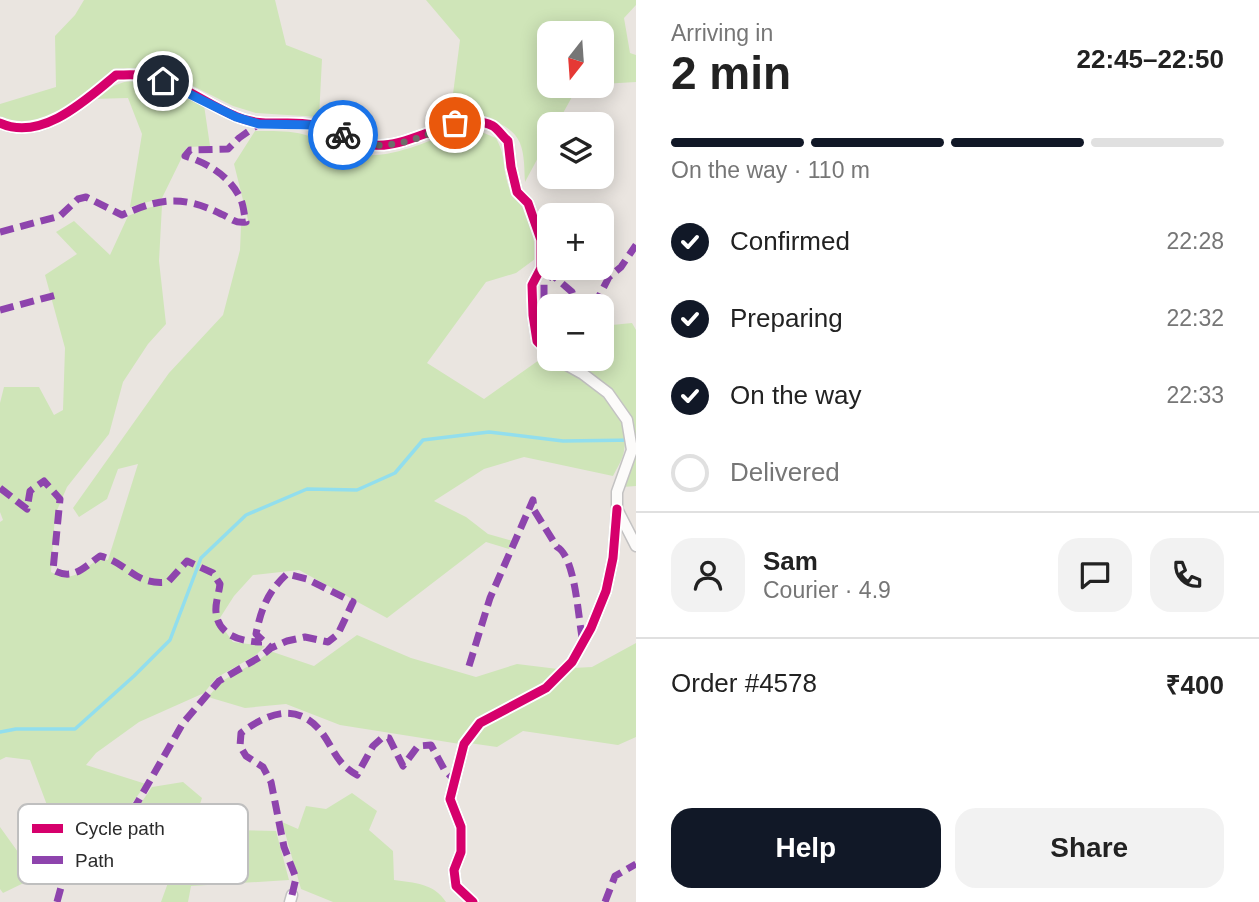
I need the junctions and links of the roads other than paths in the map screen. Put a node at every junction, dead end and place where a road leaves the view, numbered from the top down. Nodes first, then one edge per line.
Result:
1 (0, 123) edge
2 (537, 341) edge
3 (578, 371) edge
4 (617, 509) junction
5 (636, 546) edge
6 (473, 902) edge

1 - 2 street
3 - 4 street
4 - 5 street
4 - 6 street

